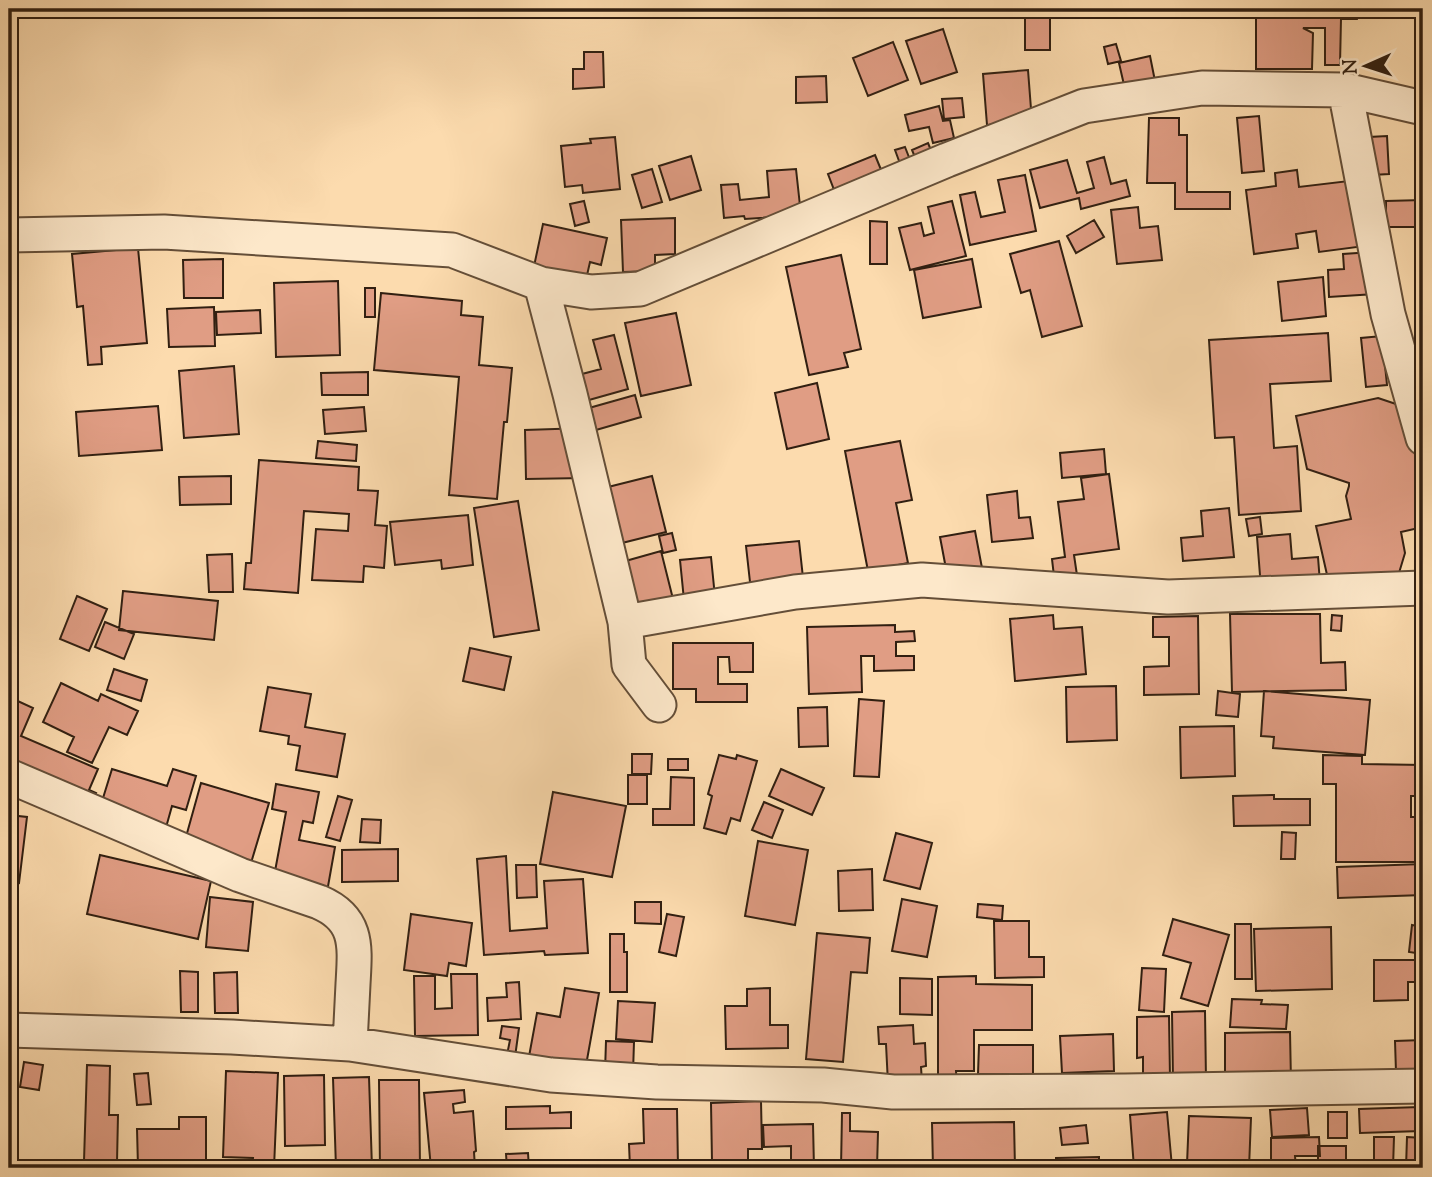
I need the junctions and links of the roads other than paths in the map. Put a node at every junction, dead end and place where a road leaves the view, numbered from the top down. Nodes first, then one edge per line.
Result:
1 (1345, 90) junction
2 (1423, 108) edge
3 (9, 236) edge
4 (541, 284) junction
5 (1423, 439) edge
6 (1423, 588) edge
7 (625, 622) junction
8 (659, 705) dead end
9 (9, 776) edge
10 (9, 1030) edge
11 (350, 1044) junction
12 (1423, 1086) edge

1 - 2 street
1 - 4 street
1 - 5 street
3 - 4 street
4 - 7 street
6 - 7 street
7 - 8 street
9 - 11 street
10 - 11 street
11 - 12 street

